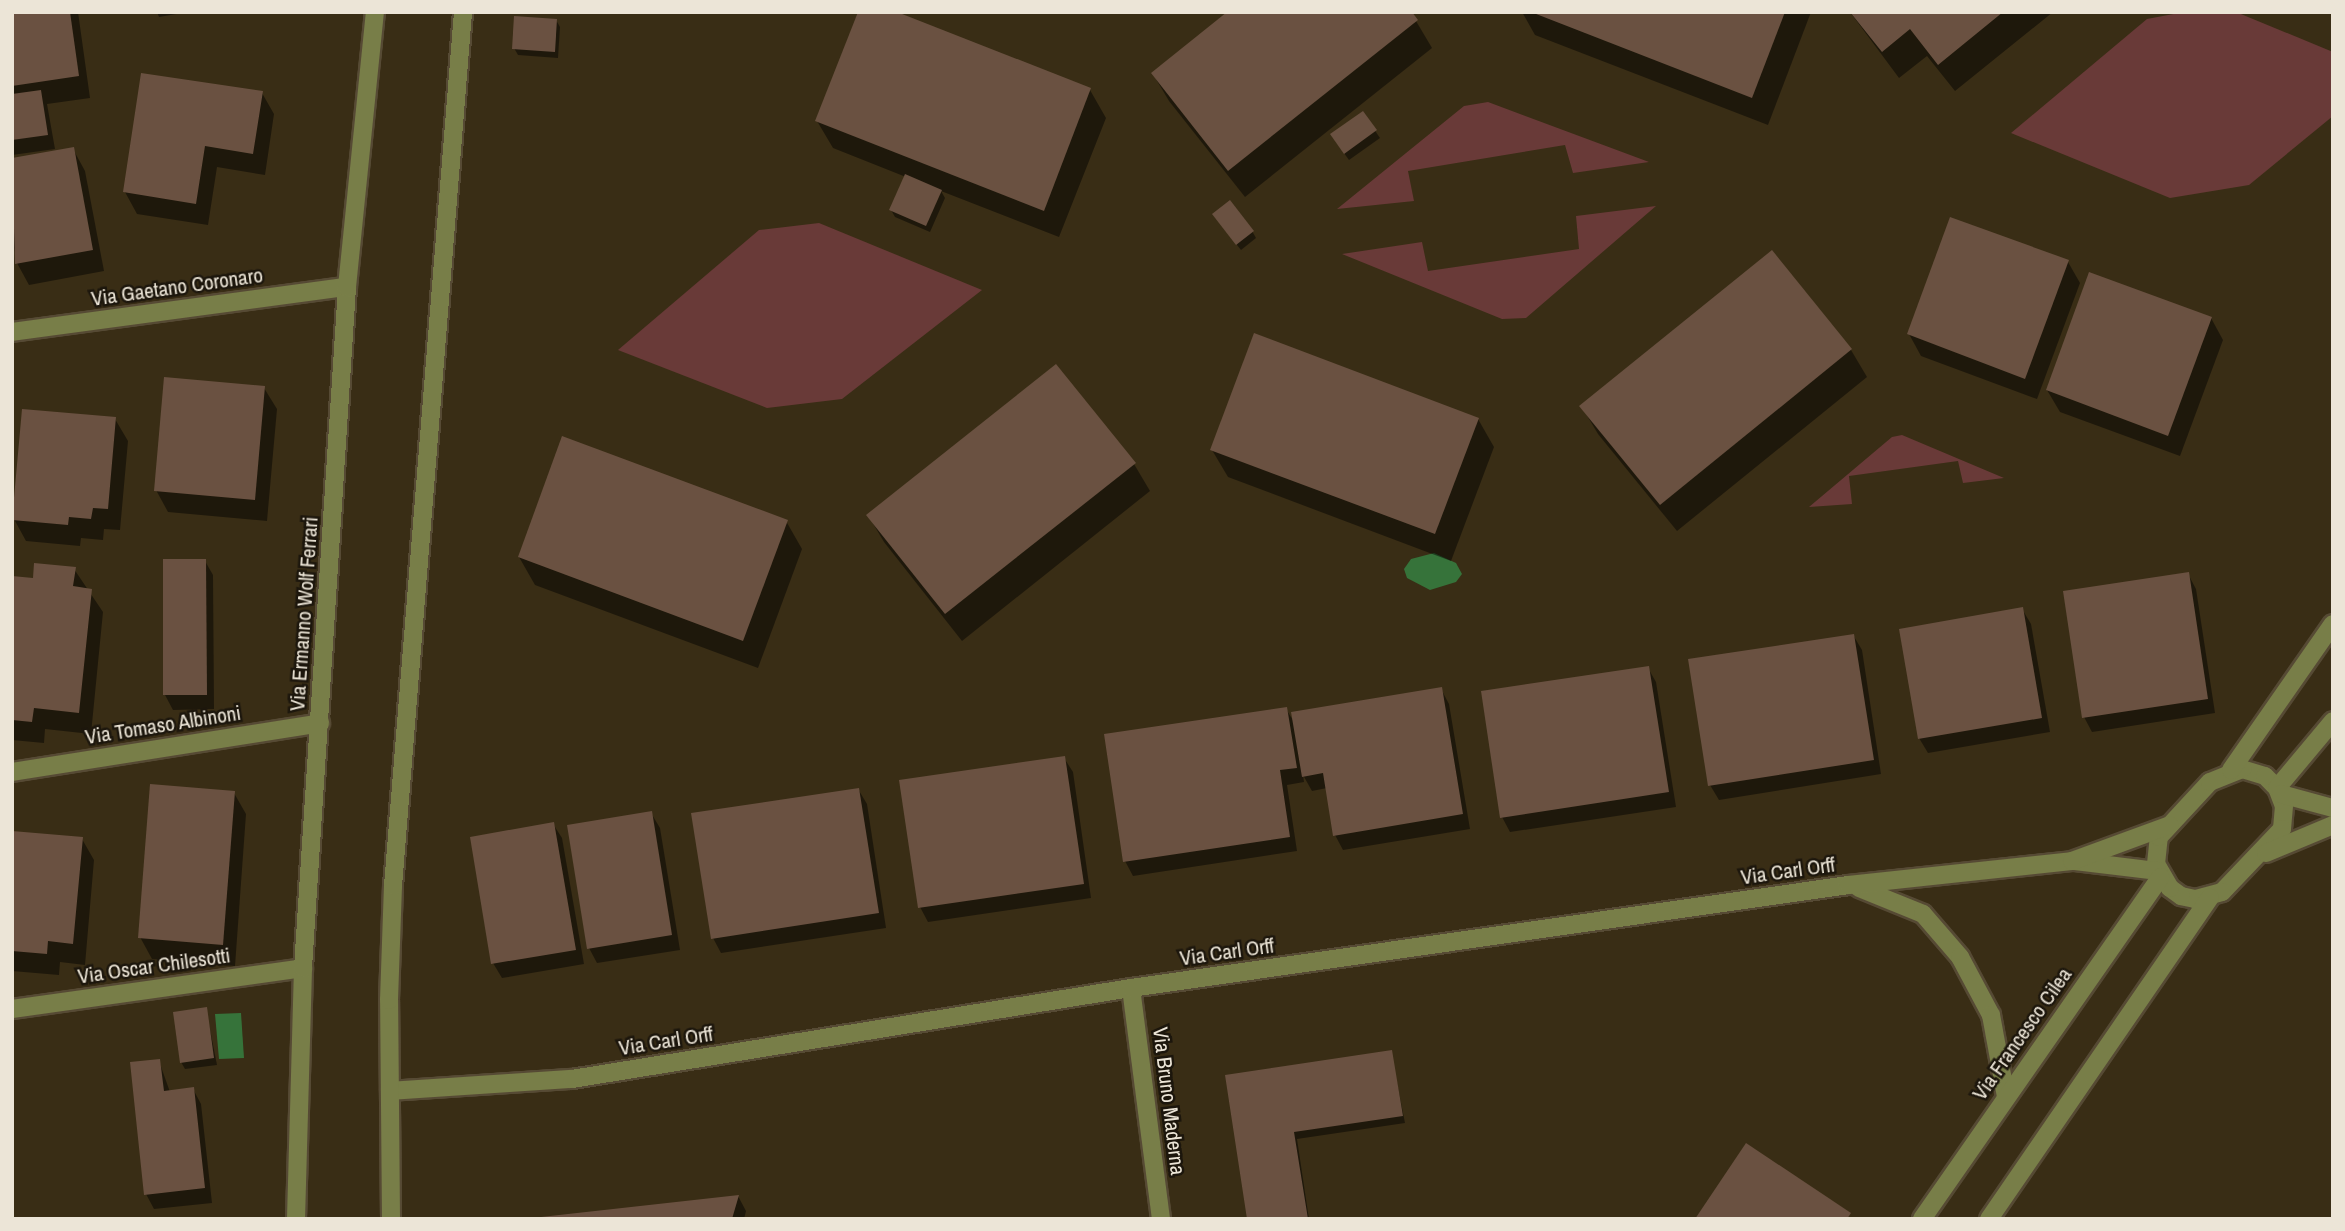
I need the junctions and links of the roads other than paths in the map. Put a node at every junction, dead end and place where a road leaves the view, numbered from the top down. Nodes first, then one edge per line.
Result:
1 (375, 12) edge
2 (463, 12) edge
3 (347, 287) junction
4 (12, 332) edge
5 (2333, 624) edge
6 (2333, 721) edge
7 (320, 723) junction
8 (2231, 770) junction
9 (12, 772) edge
10 (2279, 791) junction
11 (2333, 808) edge
12 (2170, 825) junction
13 (2333, 825) edge
14 (2259, 856) junction
15 (2072, 861) junction
16 (2160, 874) junction
17 (1848, 885) junction
18 (2210, 898) junction
19 (303, 968) junction
20 (1132, 988) junction
21 (12, 1009) edge
22 (390, 1091) junction
23 (2006, 1097) junction
24 (296, 1219) edge
25 (391, 1219) edge
26 (1161, 1219) edge
27 (1922, 1219) edge
28 (1989, 1219) edge

1 - 3 street, Via Ermanno Wolf Ferrari
2 - 22 street
3 - 4 street, Via Gaetano Coronaro
3 - 7 street, Via Ermanno Wolf Ferrari
5 - 8 street, Via Francesco Cilea
6 - 10 street
7 - 9 street, Via Tomaso Albinoni
7 - 19 street, Via Ermanno Wolf Ferrari
8 - 10 street
8 - 12 street, Via Francesco Cilea
10 - 11 street
10 - 14 street
12 - 15 street, Via Carl Orff
12 - 16 street, Via Francesco Cilea
13 - 14 street
14 - 18 street
15 - 16 street, Via Carl Orff
15 - 17 street, Via Carl Orff
16 - 18 street
16 - 23 street, Via Francesco Cilea
17 - 20 street, Via Carl Orff
17 - 23 street
18 - 28 street
19 - 21 street, Via Oscar Chilesotti
19 - 24 street, Via Ermanno Wolf Ferrari
20 - 22 street, Via Carl Orff
20 - 26 street, Via Bruno Maderna
22 - 25 street
23 - 27 street, Via Francesco Cilea

